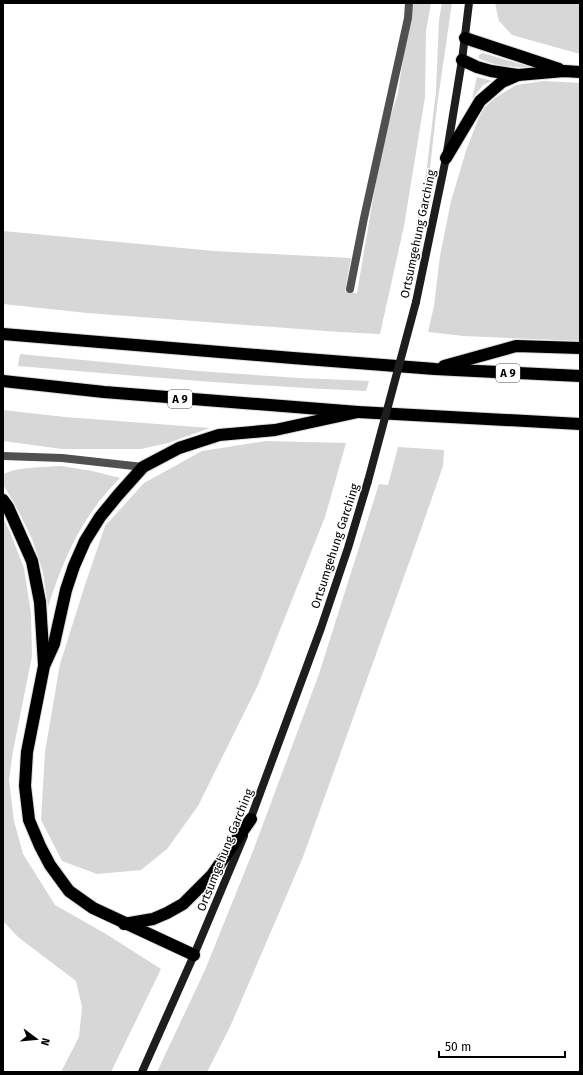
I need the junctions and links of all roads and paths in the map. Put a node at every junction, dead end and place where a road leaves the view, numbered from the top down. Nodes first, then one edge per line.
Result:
1 (409, 3) edge
2 (469, 3) edge
3 (465, 38) junction
4 (462, 60) junction
5 (564, 71) junction
6 (580, 72) edge
7 (518, 75) junction
8 (446, 158) junction
9 (350, 289) dead end
10 (3, 334) edge
11 (580, 348) edge
12 (435, 369) junction
13 (580, 376) edge
14 (3, 381) edge
15 (358, 412) junction
16 (580, 424) edge
17 (3, 456) edge
18 (143, 467) junction
19 (3, 500) edge
20 (44, 666) junction
21 (251, 819) junction
22 (124, 924) junction
23 (194, 955) junction
24 (142, 1072) edge

1 - 9 lane
2 - 3 main road, Ortsumgehung Garching
3 - 4 main road, Ortsumgehung Garching
3 - 5 highway
4 - 7 highway
4 - 8 main road, Ortsumgehung Garching
5 - 6 highway
5 - 7 highway
7 - 8 highway
8 - 21 main road, Ortsumgehung Garching, bridge
10 - 12 highway, A 9
11 - 12 highway
12 - 13 highway, A 9
14 - 15 highway, A 9
15 - 16 highway, A 9
15 - 18 highway
17 - 18 lane
18 - 20 highway
19 - 20 highway
20 - 22 highway
21 - 22 highway
21 - 23 main road, Ortsumgehung Garching
22 - 23 highway
23 - 24 main road, Ortsumgehung Garching

